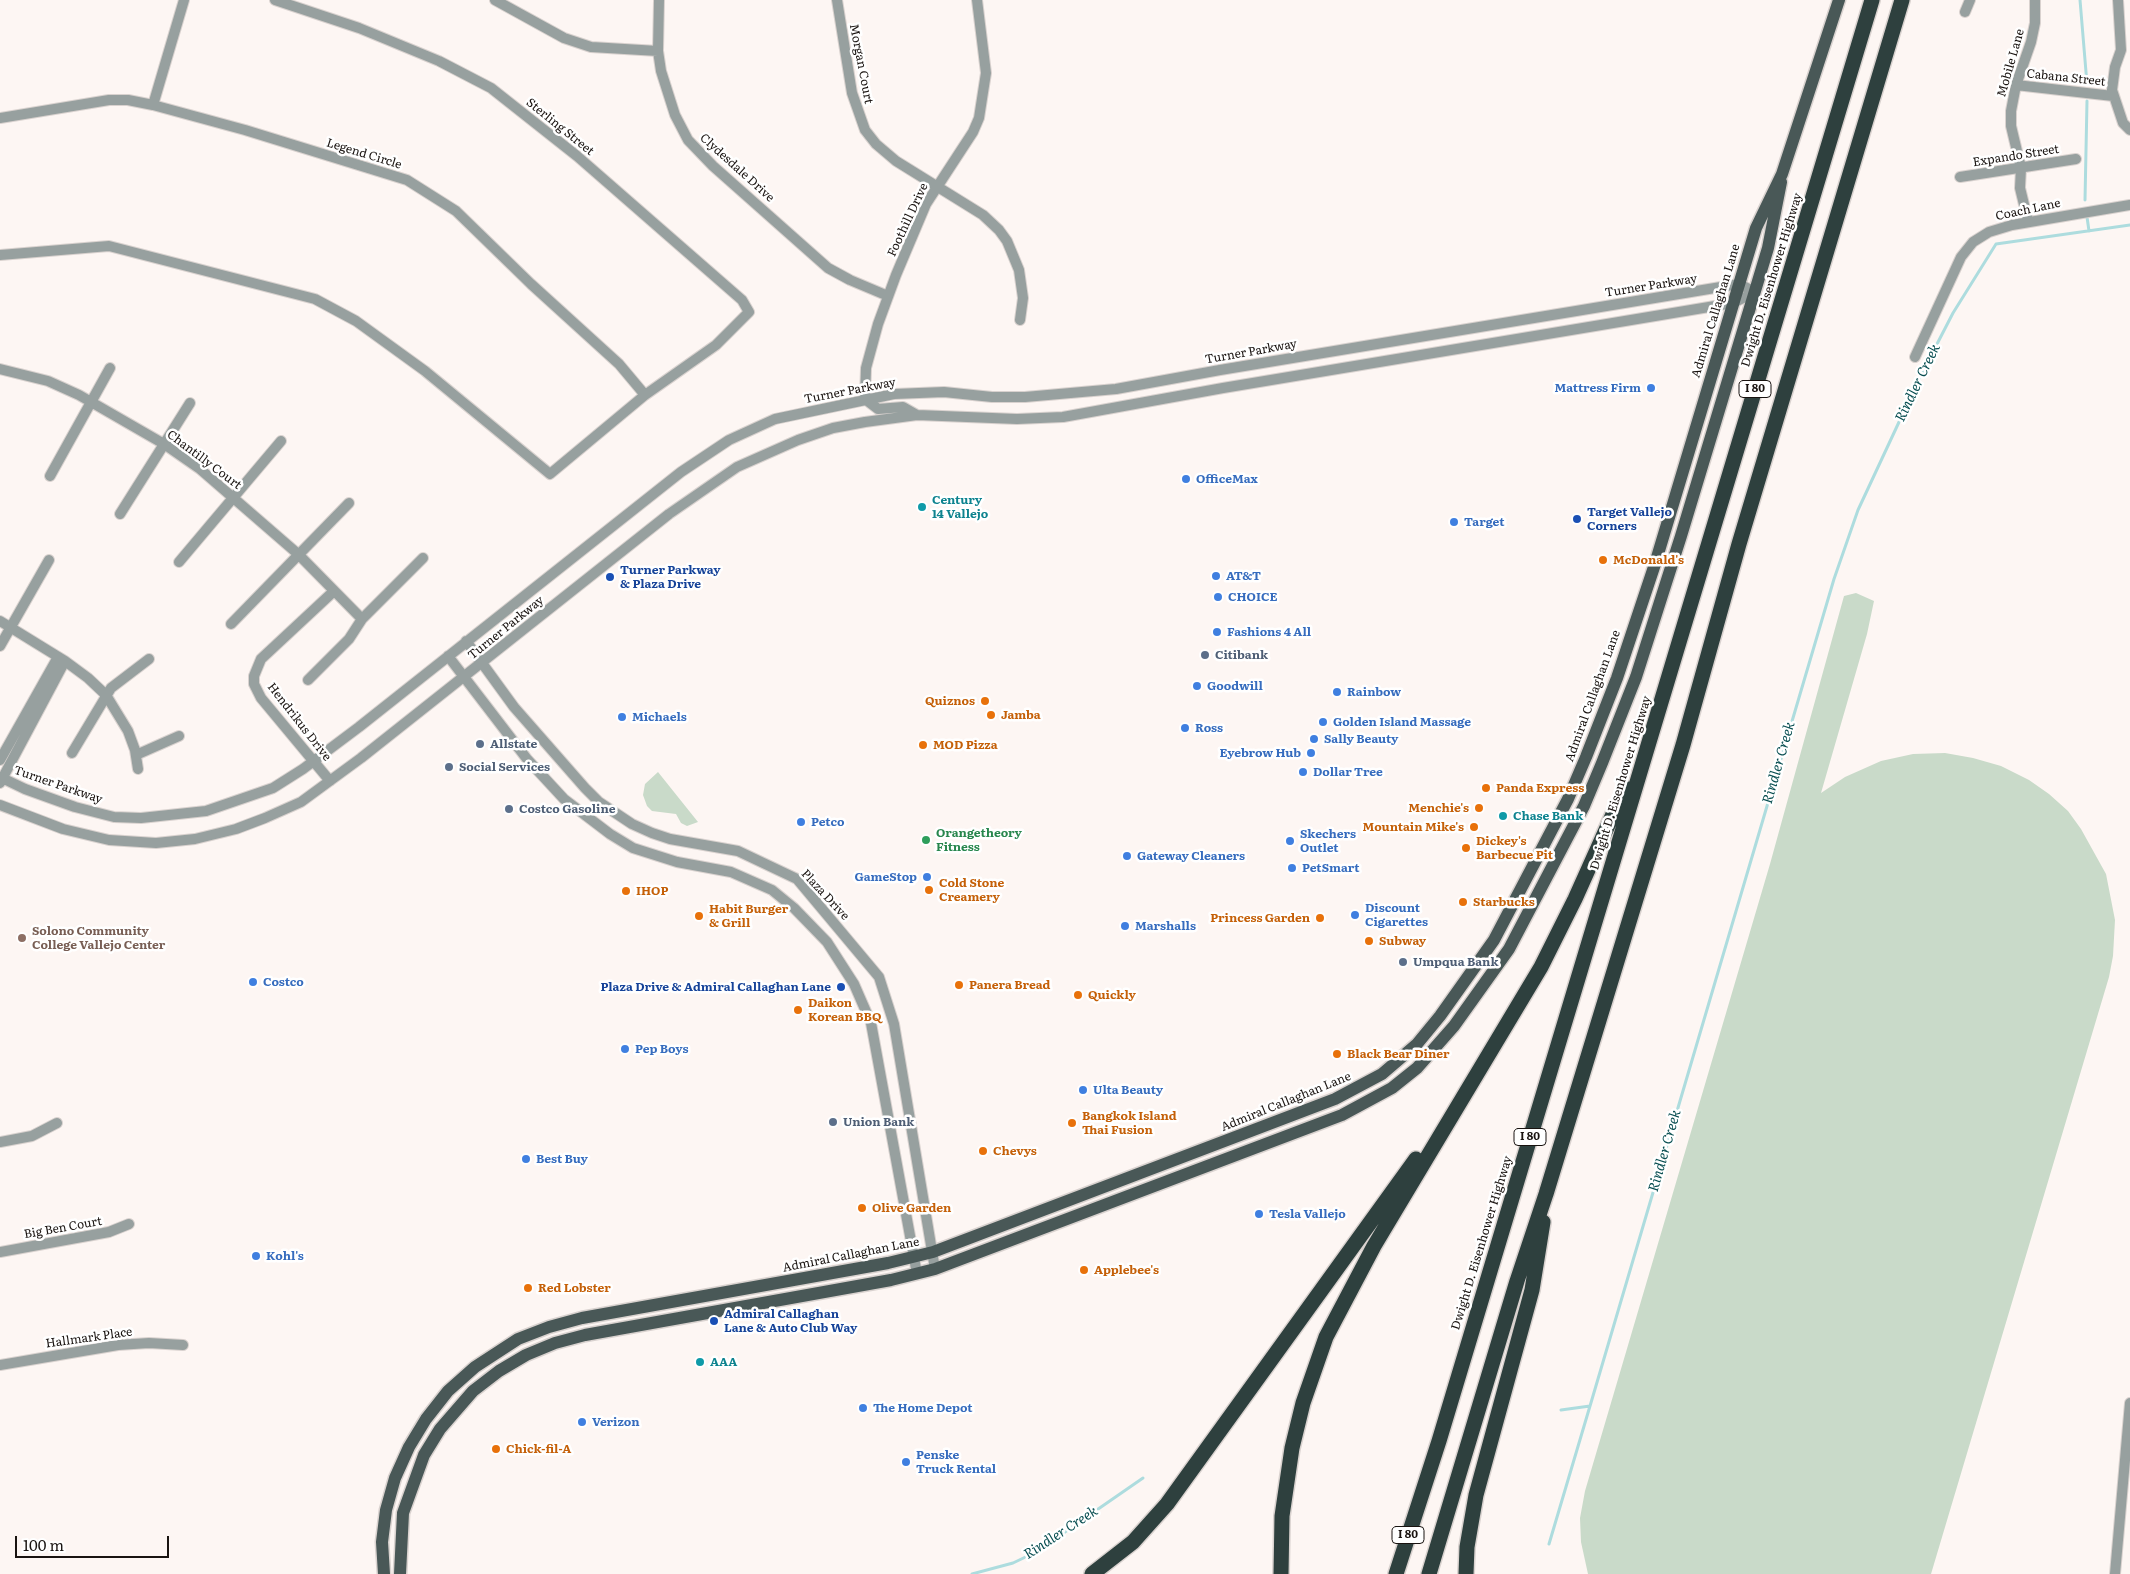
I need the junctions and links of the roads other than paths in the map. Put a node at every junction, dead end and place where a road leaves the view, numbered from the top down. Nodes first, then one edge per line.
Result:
1 (184, 0) edge
2 (275, 0) edge
3 (495, 0) edge
4 (659, 0) edge
5 (837, 0) edge
6 (977, 0) edge
7 (1839, 0) edge
8 (1872, 0) edge
9 (1902, 0) edge
10 (1970, 0) edge
11 (2035, 0) edge
12 (2118, 0) edge
13 (1965, 12) dead end
14 (658, 51) junction
15 (2016, 85) junction
16 (2112, 96) junction
17 (153, 104) junction
18 (0, 118) edge
19 (2130, 130) edge
20 (2076, 159) dead end
21 (2021, 168) junction
22 (1782, 174) junction
23 (1960, 177) dead end
24 (936, 187) junction
25 (2130, 205) edge
26 (2028, 221) junction
27 (0, 254) edge
28 (1739, 284) junction
29 (1755, 292) junction
30 (888, 296) junction
31 (1733, 303) junction
32 (1020, 320) dead end
33 (1915, 357) dead end
34 (110, 368) dead end
35 (0, 369) edge
36 (645, 395) junction
37 (865, 399) junction
38 (90, 402) junction
39 (190, 403) dead end
40 (917, 415) junction
41 (281, 441) dead end
42 (164, 444) junction
43 (50, 476) dead end
44 (234, 497) junction
45 (350, 503) dead end
46 (120, 514) dead end
47 (298, 554) junction
48 (423, 558) dead end
49 (49, 560) dead end
50 (179, 562) dead end
51 (334, 591) junction
52 (362, 619) junction
53 (0, 621) edge
54 (231, 624) dead end
55 (11, 627) junction
56 (466, 641) junction
57 (0, 646) edge
58 (448, 656) junction
59 (62, 659) junction
60 (149, 659) dead end
61 (482, 663) junction
62 (464, 677) junction
63 (308, 680) dead end
64 (106, 696) junction
65 (179, 736) dead end
66 (18, 738) junction
67 (72, 753) dead end
68 (136, 755) junction
69 (0, 760) edge
70 (313, 761) junction
71 (138, 769) dead end
72 (1638, 778) junction
73 (0, 779) edge
74 (330, 781) junction
75 (0, 805) edge
76 (1469, 1087) junction
77 (57, 1123) dead end
78 (0, 1142) edge
79 (1546, 1194) junction
80 (129, 1224) dead end
81 (0, 1252) edge
82 (933, 1252) junction
83 (914, 1257) junction
84 (935, 1269) junction
85 (917, 1274) junction
86 (183, 1345) dead end
87 (0, 1365) edge
88 (2130, 1403) edge
89 (382, 1574) edge
90 (400, 1574) edge
91 (1092, 1574) edge
92 (1281, 1574) edge
93 (1396, 1574) edge
94 (1429, 1574) edge
95 (1466, 1574) edge
96 (2115, 1574) edge

1 - 17 street
2 - 36 street, Sterling Street
3 - 14 street
4 - 14 street, Clydesdale Drive
5 - 24 street, Morgan Court
6 - 24 street, Foothill Drive
7 - 22 main road, Admiral Callaghan Lane
8 - 72 highway, Dwight D. Eisenhower Highway / I 80
9 - 79 highway, I 80
10 - 13 street
11 - 15 street, Mobile Lane
12 - 16 street
14 - 30 street, Clydesdale Drive
15 - 16 street, Cabana Street
15 - 21 street, Mobile Lane
16 - 19 street
17 - 18 street, Legend Circle
17 - 36 street, Legend Circle
20 - 21 street, Expando Street
21 - 23 street, Expando Street
21 - 26 street, Mobile Lane
22 - 28 main road, Admiral Callaghan Lane
22 - 29 main road, Admiral Callaghan Lane
24 - 30 street, Foothill Drive
24 - 32 street, Morgan Court
25 - 26 street, Coach Lane
26 - 33 street, Coach Lane
27 - 36 street
28 - 29 street
28 - 31 main road, Admiral Callaghan Lane
28 - 37 street, Turner Parkway
29 - 31 street, Turner Parkway
29 - 84 main road, Admiral Callaghan Lane
30 - 37 street, Foothill Drive
31 - 40 street, Turner Parkway
31 - 82 main road, Admiral Callaghan Lane
34 - 38 street
35 - 38 street, Chantilly Court
37 - 40 street
37 - 56 street, Turner Parkway
38 - 42 street, Chantilly Court
38 - 43 street
39 - 42 street
40 - 61 street, Turner Parkway
41 - 44 street
42 - 44 street, Chantilly Court
42 - 46 street
44 - 47 street, Chantilly Court
44 - 50 street
45 - 47 street
47 - 51 street, Chantilly Court
47 - 54 street
48 - 52 street
49 - 55 street
51 - 52 street, Chantilly Court
51 - 70 street, Hendrikus Drive
52 - 63 street
53 - 55 street
55 - 57 street
55 - 59 street
56 - 58 street, Turner Parkway
56 - 61 street, Plaza Drive
58 - 62 street
58 - 70 street, Turner Parkway
59 - 64 street
59 - 66 street
60 - 64 street
61 - 62 street, Turner Parkway
61 - 82 street, Plaza Drive
62 - 74 street, Turner Parkway
62 - 83 street
64 - 67 street
64 - 68 street
65 - 68 street
66 - 69 street
66 - 73 street
68 - 71 street
70 - 73 street, Turner Parkway
70 - 74 street, Hendrikus Drive
72 - 76 highway
72 - 93 highway, Dwight D. Eisenhower Highway / I 80
74 - 75 street, Turner Parkway
76 - 91 highway
76 - 92 highway
77 - 78 street
79 - 94 highway, I 80
79 - 95 highway
80 - 81 street, Big Ben Court
82 - 83 main road, Admiral Callaghan Lane
82 - 84 street, Plaza Drive
83 - 85 street
83 - 89 main road, Admiral Callaghan Lane
84 - 85 main road, Admiral Callaghan Lane
85 - 90 main road, Admiral Callaghan Lane
86 - 87 street, Hallmark Place
88 - 96 street

